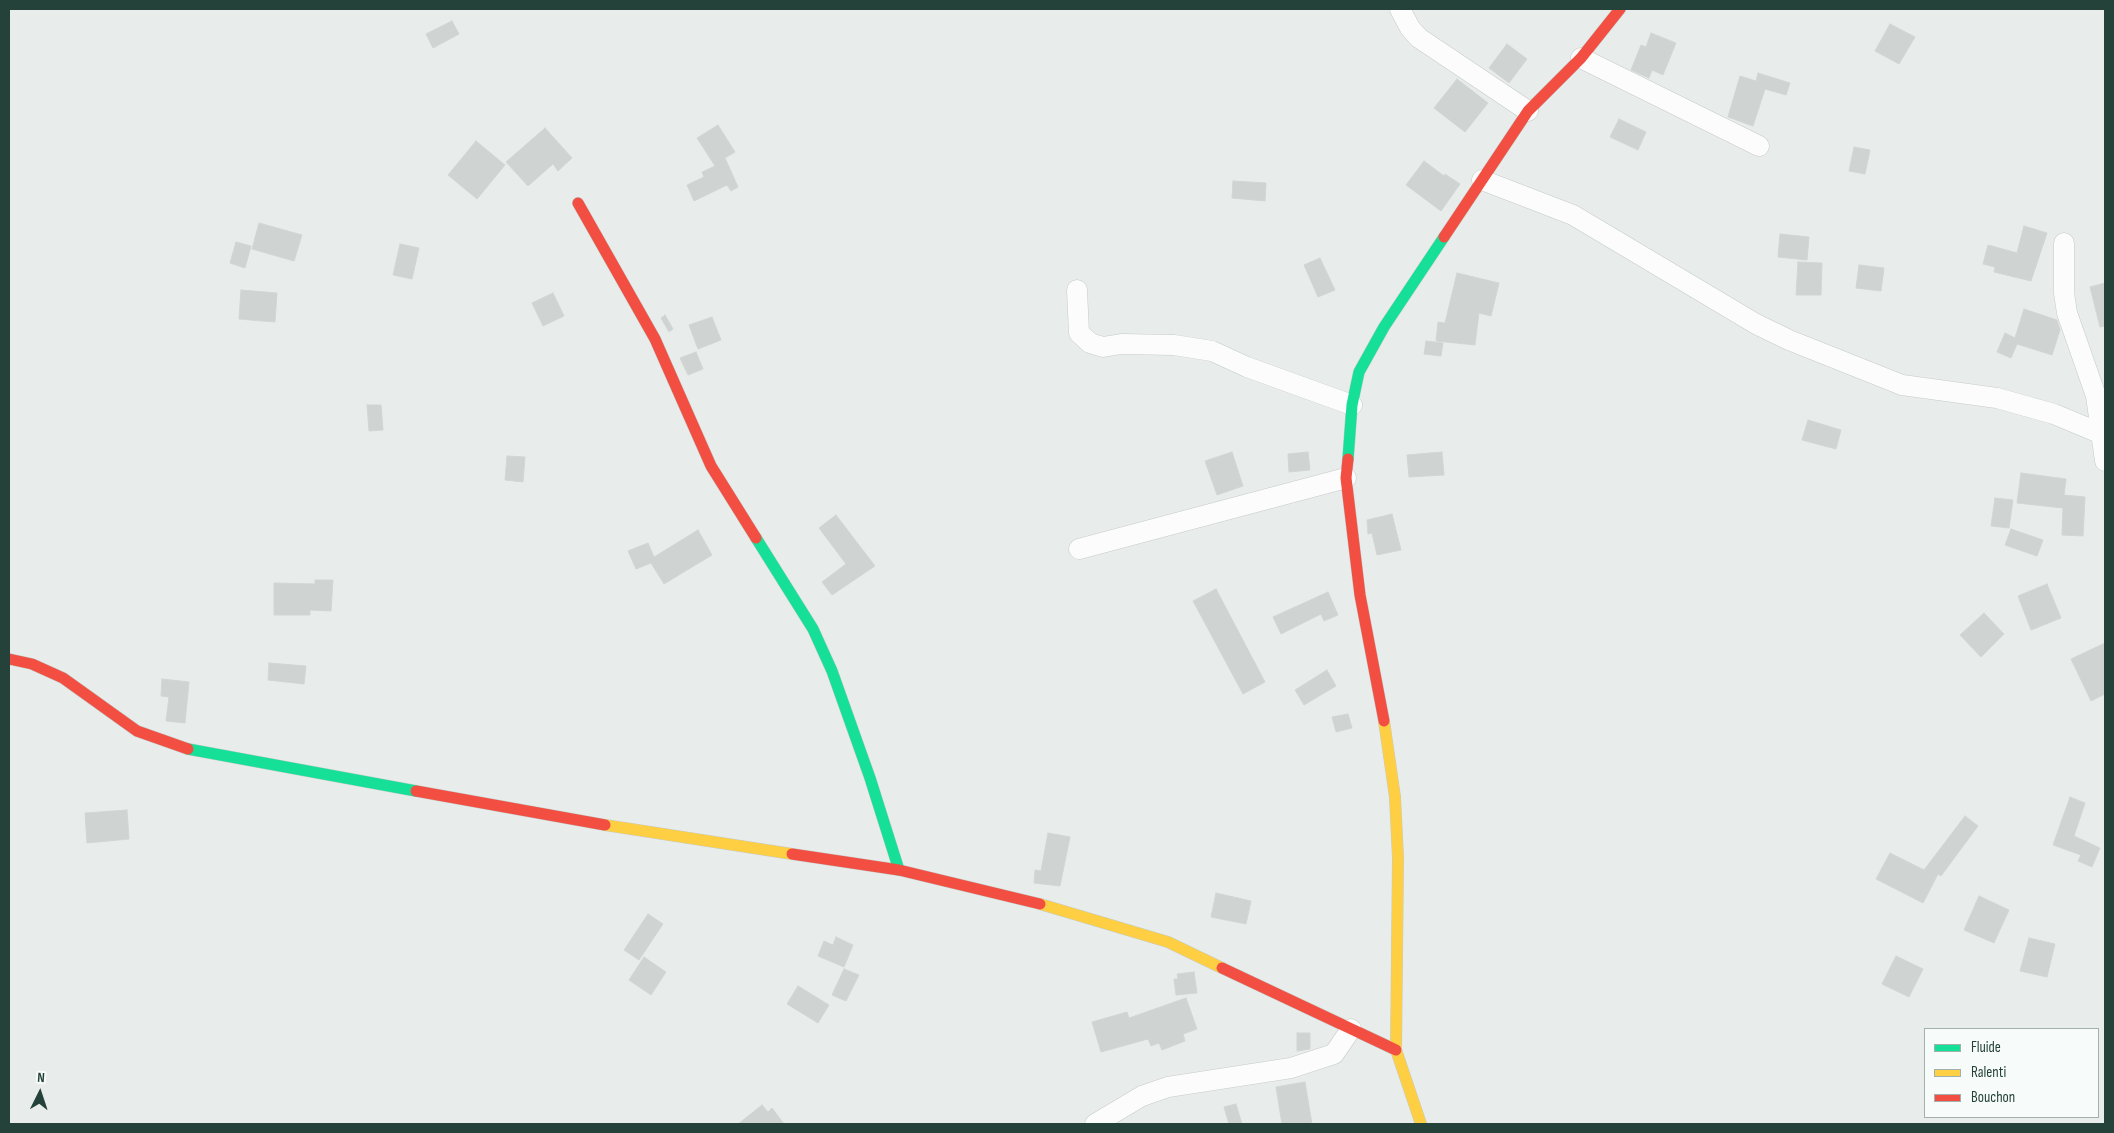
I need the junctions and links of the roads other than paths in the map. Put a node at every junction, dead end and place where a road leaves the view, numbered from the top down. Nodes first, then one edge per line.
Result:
1 (1400, 9) edge
2 (1620, 9) edge
3 (1581, 58) junction
4 (1528, 111) junction
5 (1759, 146) dead end
6 (1482, 180) junction
7 (578, 203) dead end
8 (2064, 243) dead end
9 (1077, 290) dead end
10 (1352, 405) junction
11 (2102, 434) junction
12 (2105, 461) edge
13 (1346, 478) junction
14 (1079, 550) dead end
15 (14, 664) edge
16 (899, 870) junction
17 (1352, 1029) junction
18 (1396, 1050) junction
19 (1096, 1124) edge
20 (1421, 1124) edge

1 - 4 street
2 - 3 street
3 - 4 street
3 - 5 street
4 - 6 street
6 - 10 street
6 - 11 street
7 - 16 street
8 - 11 street
9 - 10 street
10 - 13 street
11 - 12 street
13 - 14 street
13 - 18 street
15 - 16 street
16 - 17 street
17 - 18 street
17 - 19 street
18 - 20 street

